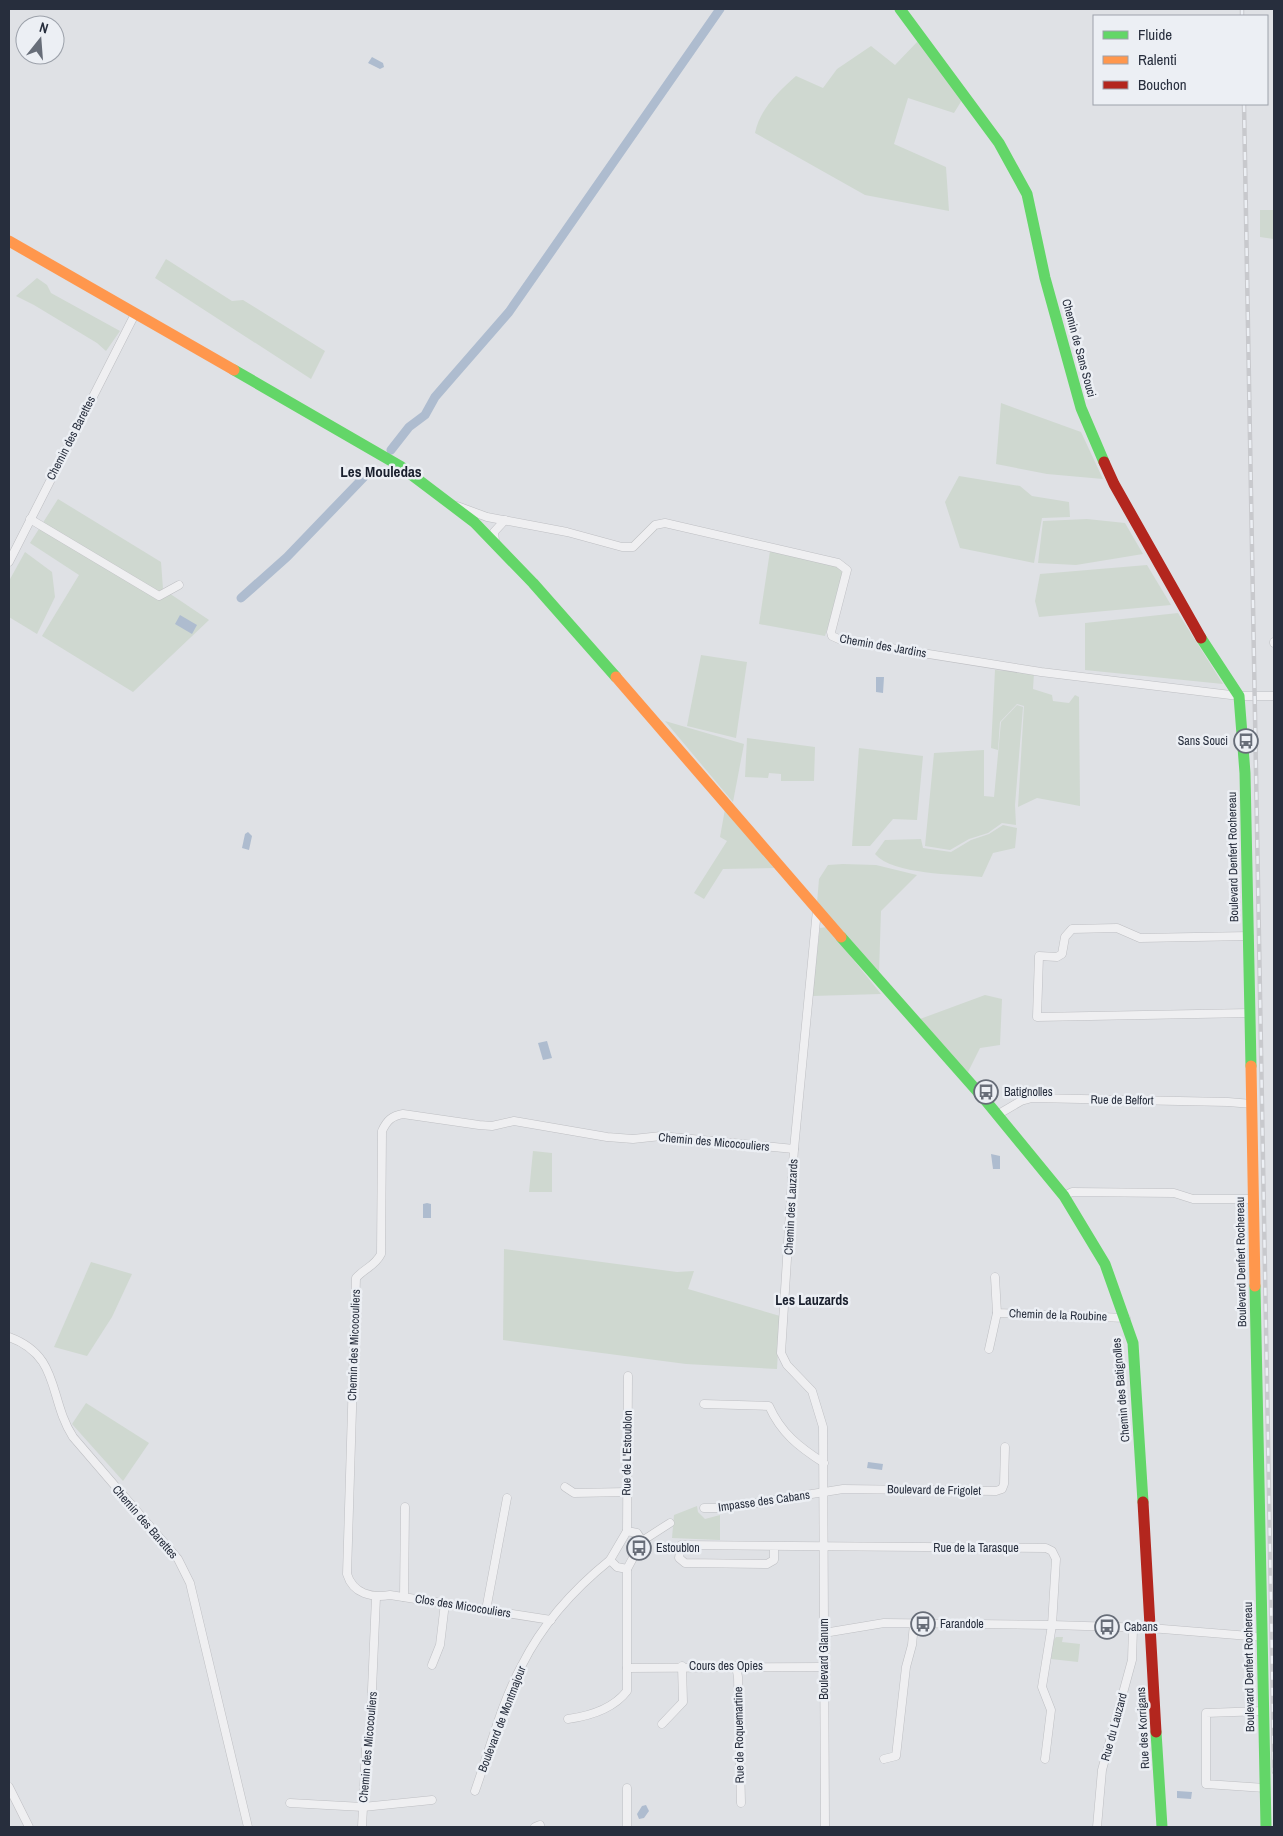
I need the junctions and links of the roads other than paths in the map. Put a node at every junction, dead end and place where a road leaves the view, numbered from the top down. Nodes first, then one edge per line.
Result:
1 (900, 9) edge
2 (9, 241) edge
3 (135, 314) junction
4 (452, 504) junction
5 (30, 519) junction
6 (505, 520) junction
7 (495, 542) junction
8 (9, 562) edge
9 (179, 585) dead end
10 (1239, 696) junction
11 (1274, 696) edge
12 (817, 910) junction
13 (1249, 936) junction
14 (1250, 1012) junction
15 (1252, 1104) junction
16 (997, 1115) junction
17 (794, 1150) junction
18 (1064, 1196) junction
19 (1253, 1199) junction
20 (996, 1277) dead end
21 (996, 1313) junction
22 (1126, 1318) junction
23 (9, 1337) edge
24 (989, 1349) dead end
25 (628, 1376) dead end
26 (704, 1404) dead end
27 (1005, 1447) dead end
28 (824, 1463) junction
29 (565, 1487) dead end
30 (627, 1492) junction
31 (824, 1492) junction
32 (507, 1498) dead end
33 (406, 1507) dead end
34 (704, 1508) dead end
35 (670, 1523) dead end
36 (627, 1531) junction
37 (642, 1541) junction
38 (774, 1547) junction
39 (824, 1547) junction
40 (610, 1560) junction
41 (627, 1569) junction
42 (376, 1597) junction
43 (404, 1597) junction
44 (445, 1603) junction
45 (486, 1610) junction
46 (550, 1620) junction
47 (914, 1624) junction
48 (1052, 1625) junction
49 (1133, 1628) junction
50 (1150, 1628) junction
51 (824, 1632) junction
52 (1262, 1638) junction
53 (432, 1665) dead end
54 (682, 1666) junction
55 (736, 1666) junction
56 (824, 1666) junction
57 (627, 1668) junction
58 (1263, 1711) junction
59 (568, 1719) dead end
60 (662, 1724) dead end
61 (884, 1759) dead end
62 (1044, 1759) dead end
63 (9, 1788) edge
64 (627, 1788) dead end
65 (1265, 1788) junction
66 (475, 1791) dead end
67 (432, 1800) dead end
68 (290, 1803) dead end
69 (741, 1803) dead end
70 (363, 1807) junction
71 (29, 1827) edge
72 (248, 1827) edge
73 (362, 1827) edge
74 (626, 1827) edge
75 (825, 1827) edge
76 (1098, 1827) edge
77 (1162, 1827) edge
78 (1266, 1827) edge

1 - 10 street, Chemin de Sans Souci
2 - 3 street, Chemin des Batignolles
3 - 4 street, Chemin des Batignolles
3 - 5 street, Chemin des Barettes
4 - 6 street, Chemin des Jardins
4 - 7 street, Chemin des Batignolles
5 - 8 street, Chemin des Barettes
5 - 9 street
6 - 7 street
6 - 10 street, Chemin des Jardins
7 - 12 street, Chemin des Batignolles
10 - 11 street
10 - 13 street, Boulevard Denfert Rochereau
12 - 16 street, Chemin des Batignolles
12 - 17 street, Chemin des Lauzards
13 - 14 street, Boulevard Denfert Rochereau
13 - 14 street
14 - 15 street, Boulevard Denfert Rochereau
15 - 16 street, Rue de Belfort
15 - 19 street, Boulevard Denfert Rochereau
16 - 18 street, Chemin des Batignolles
17 - 28 street, Chemin des Lauzards
17 - 42 street, Chemin des Micocouliers
18 - 19 street
18 - 22 street, Chemin des Batignolles
19 - 52 street, Boulevard Denfert Rochereau
20 - 21 street, Chemin de la Roubine
21 - 22 street, Chemin de la Roubine
21 - 24 street
22 - 50 street, Chemin des Batignolles
23 - 72 street, Chemin des Barettes
25 - 30 street, Rue de L'Estoublon
26 - 28 street
27 - 31 street, Boulevard de Frigolet
28 - 31 street, Chemin des Lauzards
29 - 30 street
30 - 36 street, Rue de L'Estoublon
31 - 34 street, Impasse des Cabans
31 - 39 street, Boulevard Glanum
32 - 45 street
33 - 43 street
35 - 37 street
36 - 37 street
36 - 40 street
37 - 41 street
38 - 38 street, Rue de la Tarasque
38 - 39 street, Rue de la Tarasque
39 - 48 street, Rue de la Tarasque
39 - 51 street, Boulevard Glanum
40 - 41 street
40 - 46 street, Boulevard de Montmajour
41 - 57 street
42 - 43 street, Clos des Micocouliers
42 - 70 street, Chemin des Micocouliers
43 - 44 street, Clos des Micocouliers
44 - 45 street, Clos des Micocouliers
44 - 53 street
45 - 46 street, Clos des Micocouliers
46 - 66 street, Boulevard de Montmajour
47 - 48 street
47 - 51 street
47 - 61 street
48 - 49 street
48 - 62 street, Rue de la Tarasque
49 - 50 street
49 - 76 street, Rue du Lauzard
50 - 52 street
50 - 77 street, Rue des Korrigans
51 - 56 street, Boulevard Glanum
52 - 58 street, Boulevard Denfert Rochereau
54 - 55 street, Cours des Opies
54 - 57 street, Cours des Opies
54 - 60 street
55 - 56 street, Cours des Opies
55 - 69 street, Rue de Roquemartine
56 - 75 street, Boulevard Glanum
57 - 59 street
58 - 65 street, Boulevard Denfert Rochereau
58 - 65 street
63 - 71 street
64 - 74 street
65 - 78 street, Boulevard Denfert Rochereau
67 - 70 street
68 - 70 street
70 - 73 street, Chemin des Micocouliers

